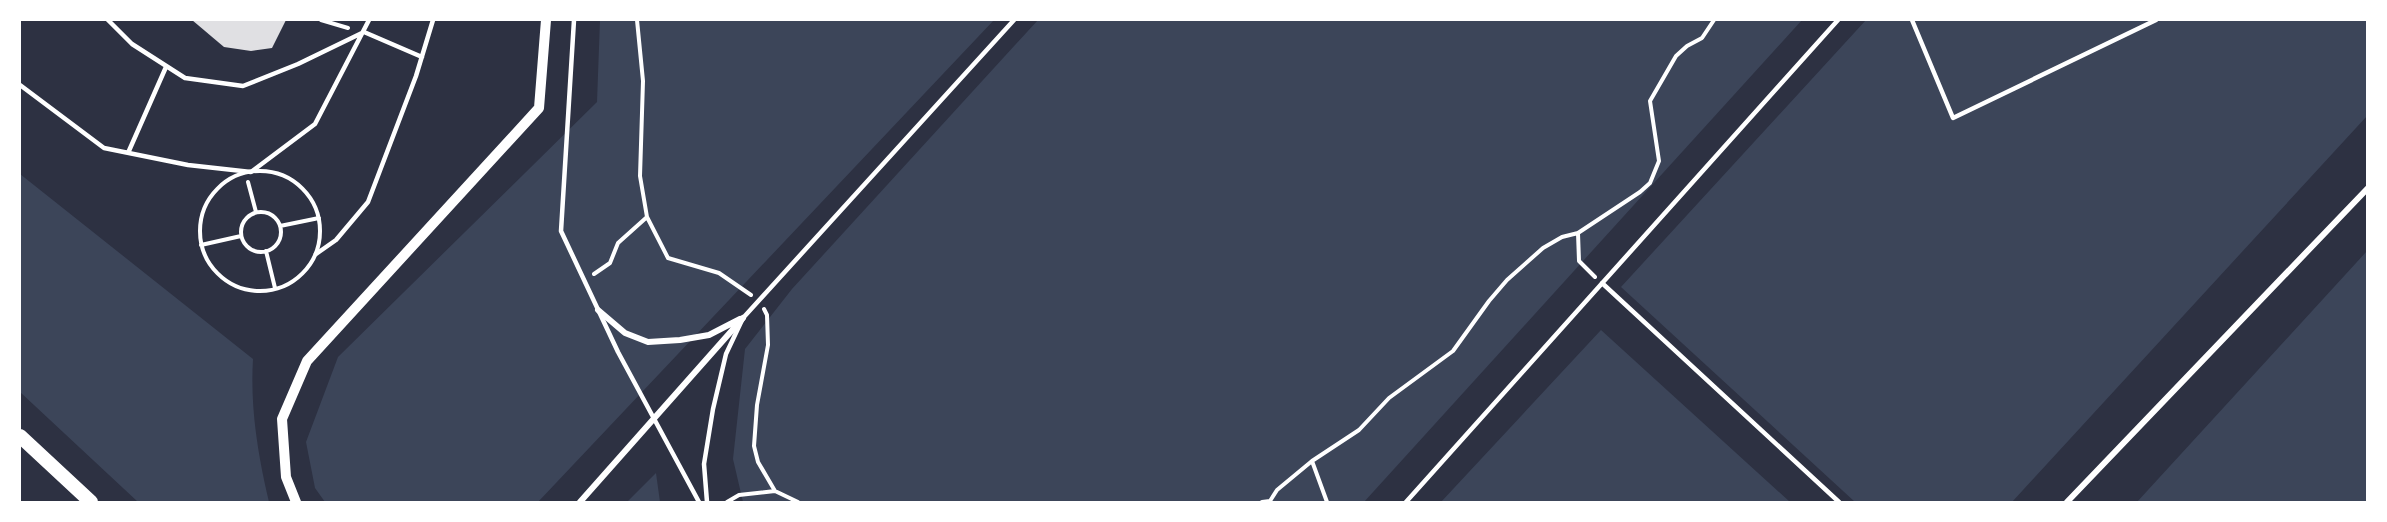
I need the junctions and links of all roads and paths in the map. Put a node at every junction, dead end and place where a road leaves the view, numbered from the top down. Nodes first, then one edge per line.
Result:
1 (108, 20) edge
2 (321, 20) edge
3 (369, 20) edge
4 (433, 20) edge
5 (546, 20) edge
6 (574, 20) edge
7 (637, 20) edge
8 (1014, 20) edge
9 (1714, 20) edge
10 (1838, 20) edge
11 (1912, 20) edge
12 (2156, 20) edge
13 (364, 32) junction
14 (422, 57) junction
15 (166, 67) junction
16 (20, 86) edge
17 (128, 153) junction
18 (248, 172) junction
19 (2367, 188) edge
20 (256, 212) junction
21 (647, 217) junction
22 (319, 218) junction
23 (280, 226) junction
24 (1578, 233) junction
25 (241, 236) junction
26 (201, 245) junction
27 (266, 251) junction
28 (316, 254) junction
29 (584, 280) junction
30 (1602, 283) junction
31 (275, 289) junction
32 (759, 300) junction
33 (598, 310) junction
34 (743, 318) junction
35 (654, 420) junction
36 (20, 436) edge
37 (1312, 461) junction
38 (775, 491) junction
39 (91, 502) edge
40 (296, 502) edge
41 (580, 502) edge
42 (699, 502) edge
43 (707, 502) edge
44 (727, 502) edge
45 (798, 502) edge
46 (1262, 502) edge
47 (1328, 502) edge
48 (1406, 502) edge
49 (1839, 502) edge
50 (2067, 502) edge

1 - 15 lane
2 - 13 path
3 - 13 lane
4 - 14 lane
5 - 40 street
6 - 29 lane
7 - 21 path
8 - 32 lane
9 - 24 path
10 - 30 lane
11 - 12 lane
13 - 14 lane
13 - 15 lane
13 - 18 lane
14 - 28 lane
15 - 17 lane
16 - 17 lane
17 - 18 lane
18 - 20 path
18 - 22 path
18 - 26 path
19 - 50 street
20 - 23 path
20 - 25 path
21 - 29 path
21 - 32 path
22 - 23 path
22 - 28 path
23 - 27 path
24 - 30 path
24 - 37 path
25 - 26 path
25 - 27 path
26 - 31 path
27 - 31 path
28 - 31 path
29 - 33 lane
30 - 48 lane
30 - 49 lane
32 - 34 lane
32 - 38 path
33 - 34 street
33 - 35 lane
34 - 35 street
34 - 43 lane
35 - 41 street
35 - 42 lane
36 - 39 highway
37 - 46 path
37 - 47 path
38 - 44 path
38 - 45 path

